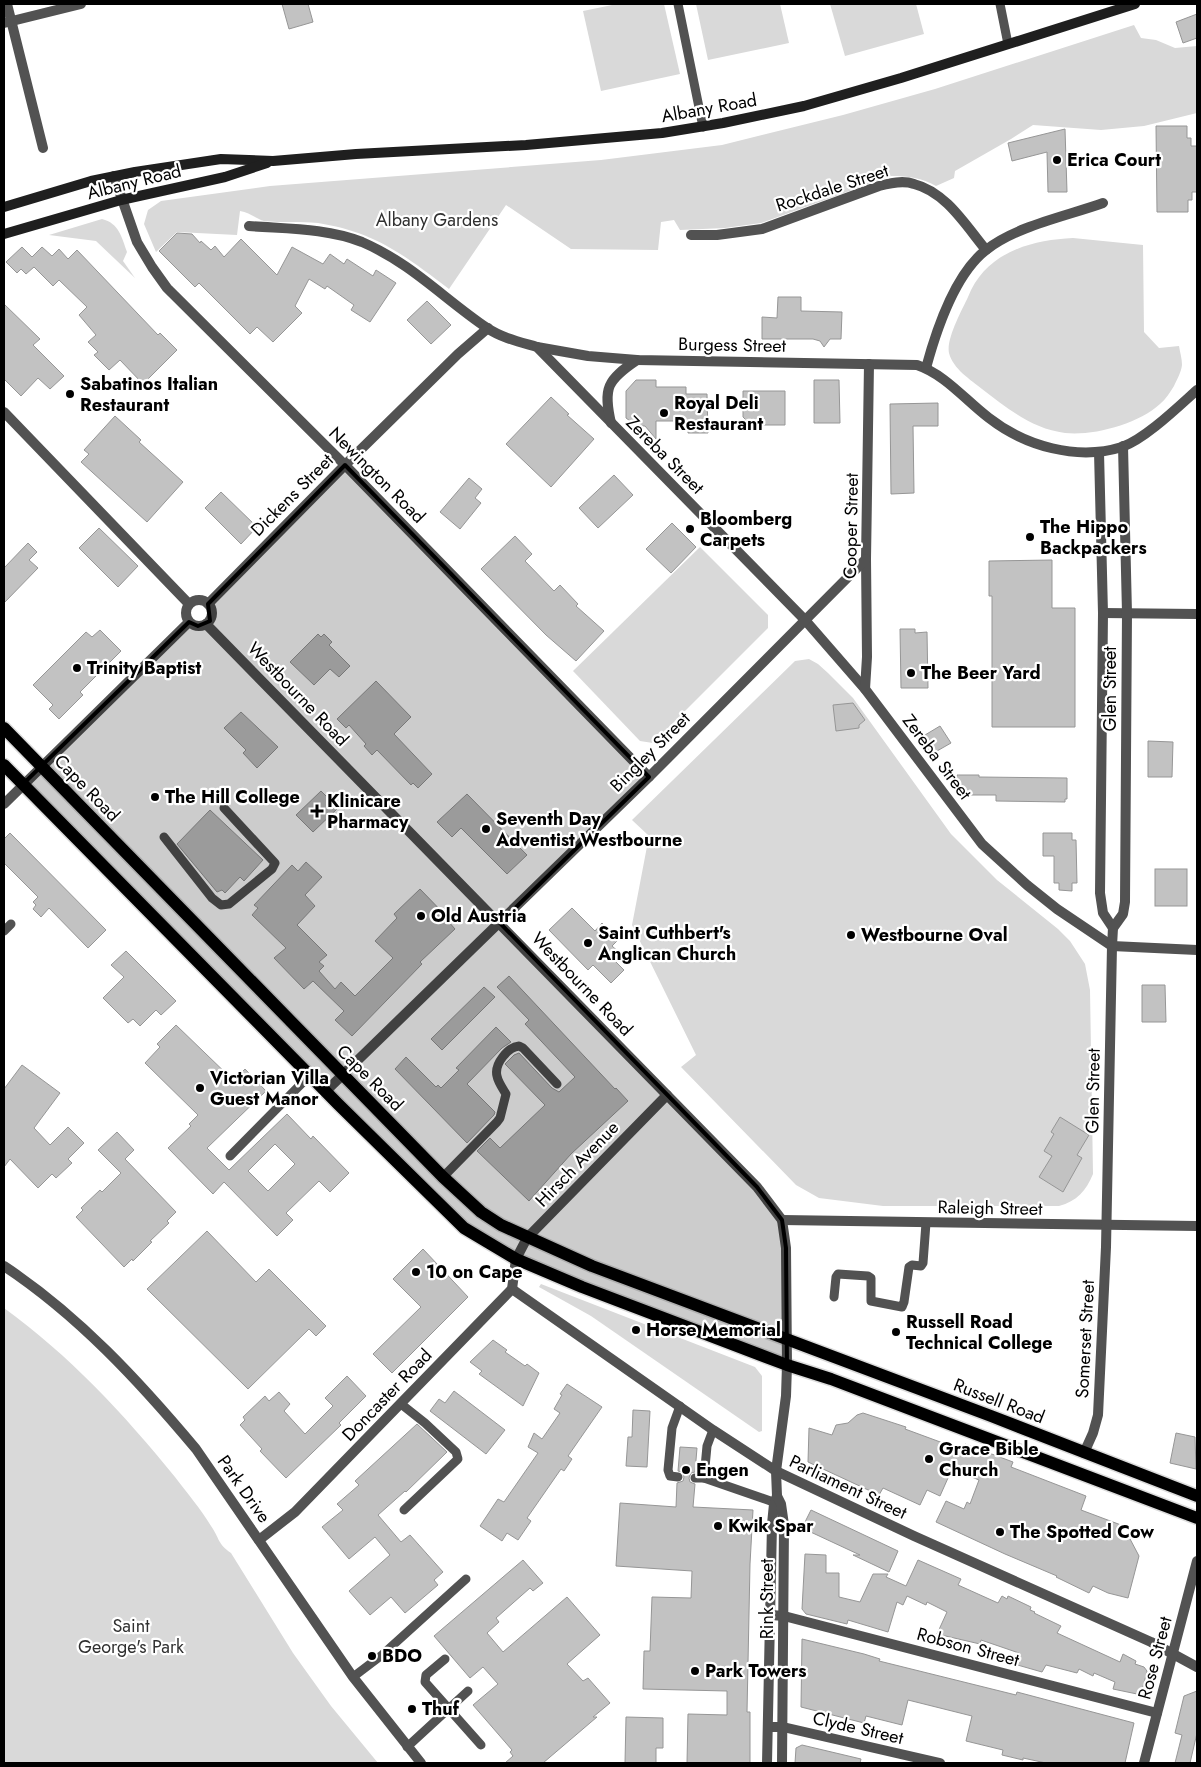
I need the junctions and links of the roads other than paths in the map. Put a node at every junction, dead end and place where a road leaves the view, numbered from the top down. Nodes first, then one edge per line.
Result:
1 (7, 4) edge
2 (81, 4) edge
3 (678, 4) edge
4 (1000, 4) edge
5 (1135, 4) edge
6 (7, 22) edge
7 (1008, 44) junction
8 (703, 127) junction
9 (43, 148) dead end
10 (273, 161) junction
11 (114, 176) junction
12 (121, 200) junction
13 (1103, 203) dead end
14 (4, 207) edge
15 (249, 226) dead end
16 (4, 234) edge
17 (691, 235) dead end
18 (986, 250) junction
19 (488, 328) junction
20 (537, 347) junction
21 (637, 360) junction
22 (869, 364) junction
23 (926, 368) junction
24 (1197, 390) edge
25 (4, 412) edge
26 (611, 424) junction
27 (1123, 446) junction
28 (1099, 452) junction
29 (345, 465) junction
30 (866, 559) junction
31 (189, 604) junction
32 (208, 604) junction
33 (1103, 613) junction
34 (1127, 613) junction
35 (1197, 614) edge
36 (805, 620) junction
37 (189, 622) junction
38 (206, 624) junction
39 (865, 689) junction
40 (4, 728) edge
41 (4, 765) edge
42 (42, 767) junction
43 (649, 776) junction
44 (23, 784) junction
45 (4, 804) edge
46 (224, 808) dead end
47 (164, 837) dead end
48 (500, 923) junction
49 (11, 924) dead end
50 (1113, 928) junction
51 (4, 931) edge
52 (1112, 946) junction
53 (1197, 950) edge
54 (310, 1075) junction
55 (343, 1075) junction
56 (557, 1084) dead end
57 (326, 1091) junction
58 (667, 1095) junction
59 (230, 1156) dead end
60 (443, 1177) junction
61 (782, 1220) junction
62 (926, 1223) junction
63 (1107, 1224) junction
64 (1197, 1226) edge
65 (527, 1238) junction
66 (516, 1259) junction
67 (4, 1266) edge
68 (512, 1289) junction
69 (834, 1297) dead end
70 (787, 1340) junction
71 (787, 1365) junction
72 (401, 1404) junction
73 (680, 1406) junction
74 (713, 1430) junction
75 (1084, 1452) junction
76 (668, 1459) junction
77 (679, 1460) dead end
78 (776, 1470) junction
79 (678, 1477) dead end
80 (1197, 1496) edge
81 (777, 1501) junction
82 (404, 1510) dead end
83 (1197, 1518) edge
84 (259, 1540) junction
85 (1197, 1562) edge
86 (466, 1579) dead end
87 (771, 1615) junction
88 (784, 1616) junction
89 (1174, 1655) junction
90 (445, 1659) dead end
91 (1197, 1667) edge
92 (352, 1677) junction
93 (468, 1691) dead end
94 (449, 1709) junction
95 (1157, 1713) junction
96 (768, 1726) junction
97 (783, 1727) junction
98 (481, 1745) dead end
99 (408, 1747) junction
100 (421, 1763) edge
101 (767, 1763) edge
102 (782, 1763) edge
103 (940, 1763) edge
104 (1144, 1763) edge

1 - 6 street
2 - 6 street
3 - 8 lane
4 - 7 lane
5 - 7 main road, Albany Road
6 - 9 street
7 - 8 main road, Albany Road
8 - 10 main road, Albany Road
10 - 11 main road, Albany Road
10 - 12 main road, Albany Road
11 - 12 street, Newington Road
11 - 14 main road, Albany Road
12 - 16 main road, Albany Road
12 - 29 street, Newington Road
13 - 18 street
15 - 19 street, Zereba Street
17 - 18 street, Rockdale Street
18 - 23 street
19 - 20 street, Zereba Street
19 - 29 street, Dickens Street
20 - 21 street, Burgess Street
20 - 26 street, Zereba Street
21 - 22 street, Burgess Street
21 - 26 street
22 - 23 street, Burgess Street
22 - 30 street, Cooper Street
23 - 28 street
24 - 27 street
25 - 31 street
26 - 36 street, Zereba Street
27 - 28 street
27 - 34 street, Glen Street
28 - 33 street, Glen Street
29 - 32 street, Dickens Street
29 - 43 street, Newington Road
30 - 36 street, Bingley Street
30 - 39 street, Cooper Street
31 - 32 street
31 - 37 street
32 - 38 street
33 - 34 street
33 - 50 street, Glen Street
34 - 35 street
34 - 50 street, Glen Street
36 - 39 street, Zereba Street
36 - 43 street, Bingley Street
37 - 38 street
37 - 42 street
38 - 48 street, Westbourne Road
39 - 52 street, Zereba Street
40 - 42 main road, Cape Road
41 - 44 main road
42 - 44 street
42 - 55 main road, Cape Road
43 - 48 street, Bingley Street
44 - 45 street
44 - 54 main road
46 - 47 lane
48 - 55 street, Bingley Street
48 - 58 street, Westbourne Road
49 - 51 lane
50 - 52 street, Glen Street
52 - 53 street
52 - 63 street, Glen Street
54 - 57 main road
54 - 59 lane
55 - 57 street, Bingley Street
55 - 60 main road, Cape Road
56 - 60 lane
57 - 66 main road
58 - 61 street, Westbourne Road
58 - 65 street, Hirsch Avenue
60 - 65 main road, Cape Road
61 - 62 street, Raleigh Street
61 - 70 street, Westbourne Road
62 - 63 street, Raleigh Street
62 - 69 lane
63 - 64 street, Raleigh Street
63 - 75 street, Somerset Street
65 - 66 street, Hirsch Avenue
65 - 70 main road, Cape Road
66 - 68 street
66 - 71 main road
67 - 84 street, Park Drive
68 - 72 street, Doncaster Road
68 - 73 street, Parliament Street
70 - 71 street, Rink Street
70 - 75 main road, Russell Road
71 - 78 street, Rink Street
71 - 83 main road
72 - 82 lane
72 - 84 street, Doncaster Road
73 - 74 street, Parliament Street
73 - 76 lane
74 - 78 street, Parliament Street
74 - 81 lane
75 - 80 main road, Russell Road
76 - 77 lane
76 - 79 lane
78 - 81 street, Rink Street
78 - 89 street, Parliament Street
81 - 87 street, Rink Street
81 - 88 street, Rink Street
84 - 92 street, Park Drive
85 - 89 street, Rose Street
86 - 92 lane
87 - 88 street, Robson Street
87 - 96 street, Rink Street
88 - 95 street, Robson Street
88 - 97 street, Rink Street
89 - 91 street, Parliament Street
89 - 95 street, Rose Street
90 - 94 lane
92 - 99 street, Park Drive
93 - 94 lane
94 - 98 lane
94 - 99 lane
95 - 104 street, Rose Street
96 - 97 street, Clyde Street
96 - 101 street, Rink Street
97 - 102 street, Rink Street
97 - 103 street, Clyde Street
99 - 100 street, Park Drive

